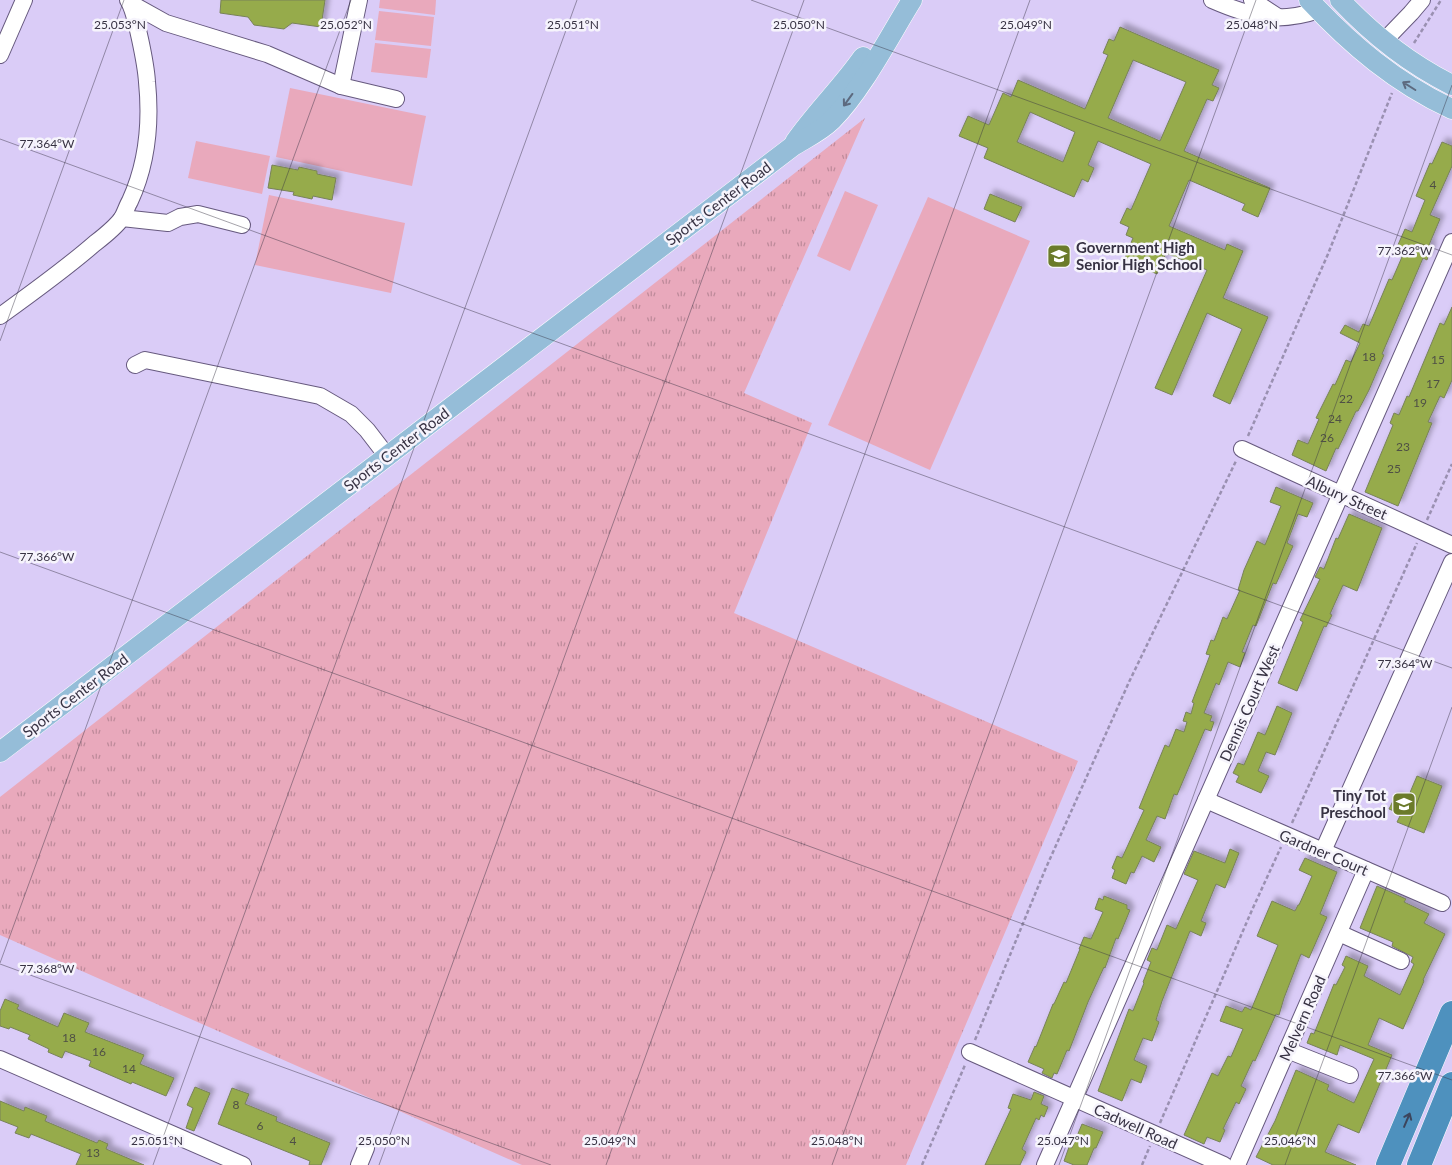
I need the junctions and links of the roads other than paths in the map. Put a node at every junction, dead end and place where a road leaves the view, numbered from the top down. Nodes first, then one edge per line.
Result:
1 (24, 0) edge
2 (359, 0) edge
3 (899, 0) edge
4 (912, 0) edge
5 (1212, 0) edge
6 (1252, 0) edge
7 (1340, 0) edge
8 (1422, 0) edge
9 (129, 2) edge
10 (1314, 5) edge
11 (1278, 17) junction
12 (1384, 41) junction
13 (0, 55) edge
14 (1452, 85) edge
15 (341, 86) junction
16 (396, 100) dead end
17 (1452, 109) edge
18 (793, 146) junction
19 (122, 218) junction
20 (242, 225) dead end
21 (1452, 242) edge
22 (0, 316) edge
23 (135, 364) dead end
24 (1242, 449) road end
25 (387, 456) junction
26 (1341, 494) junction
27 (1452, 545) edge
28 (1452, 562) edge
29 (0, 752) edge
30 (1206, 800) junction
31 (1323, 851) junction
32 (1366, 870) junction
33 (1442, 903) dead end
34 (1339, 934) junction
35 (1401, 961) dead end
36 (1452, 1013) edge
37 (1287, 1050) junction
38 (970, 1052) road end
39 (0, 1059) edge
40 (1350, 1075) dead end
41 (1452, 1084) edge
42 (1074, 1098) junction
43 (366, 1148) dead end
44 (243, 1165) edge
45 (359, 1165) edge
46 (1045, 1165) edge
47 (1224, 1165) edge
48 (1237, 1165) edge
49 (1388, 1165) edge
50 (1419, 1165) edge

1 - 13 street
2 - 15 street
3 - 18 main road, Sports Center Road
4 -> 18 main road, Sports Center Road
5 - 11 street
6 - 11 street
7 - 12 main road
8 - 12 street
9 - 15 street
9 - 19 street
10 - 11 street
17 -> 10 main road
12 - 14 main road
15 - 16 street
18 - 25 main road, Sports Center Road
19 - 20 street
19 - 22 street
21 - 26 street, Dennis Court West
23 - 25 street
24 - 26 street, Albury Street
25 - 29 main road, Sports Center Road
26 - 27 street, Albury Street
26 - 30 street, Dennis Court West
28 - 31 street
30 - 31 street, Gardner Court
30 - 42 street, Dennis Court West
31 - 32 street, Gardner Court
32 - 33 street, Gardner Court
32 - 34 street, Melvern Road
34 - 35 street
34 - 37 street, Melvern Road
49 -> 36 highway
37 - 40 street
37 - 48 street, Melvern Road
38 - 42 street, Cadwell Road
39 - 44 street
41 - 50 highway
42 - 46 street, Dennis Court West
42 - 47 street, Cadwell Road
43 - 45 street

